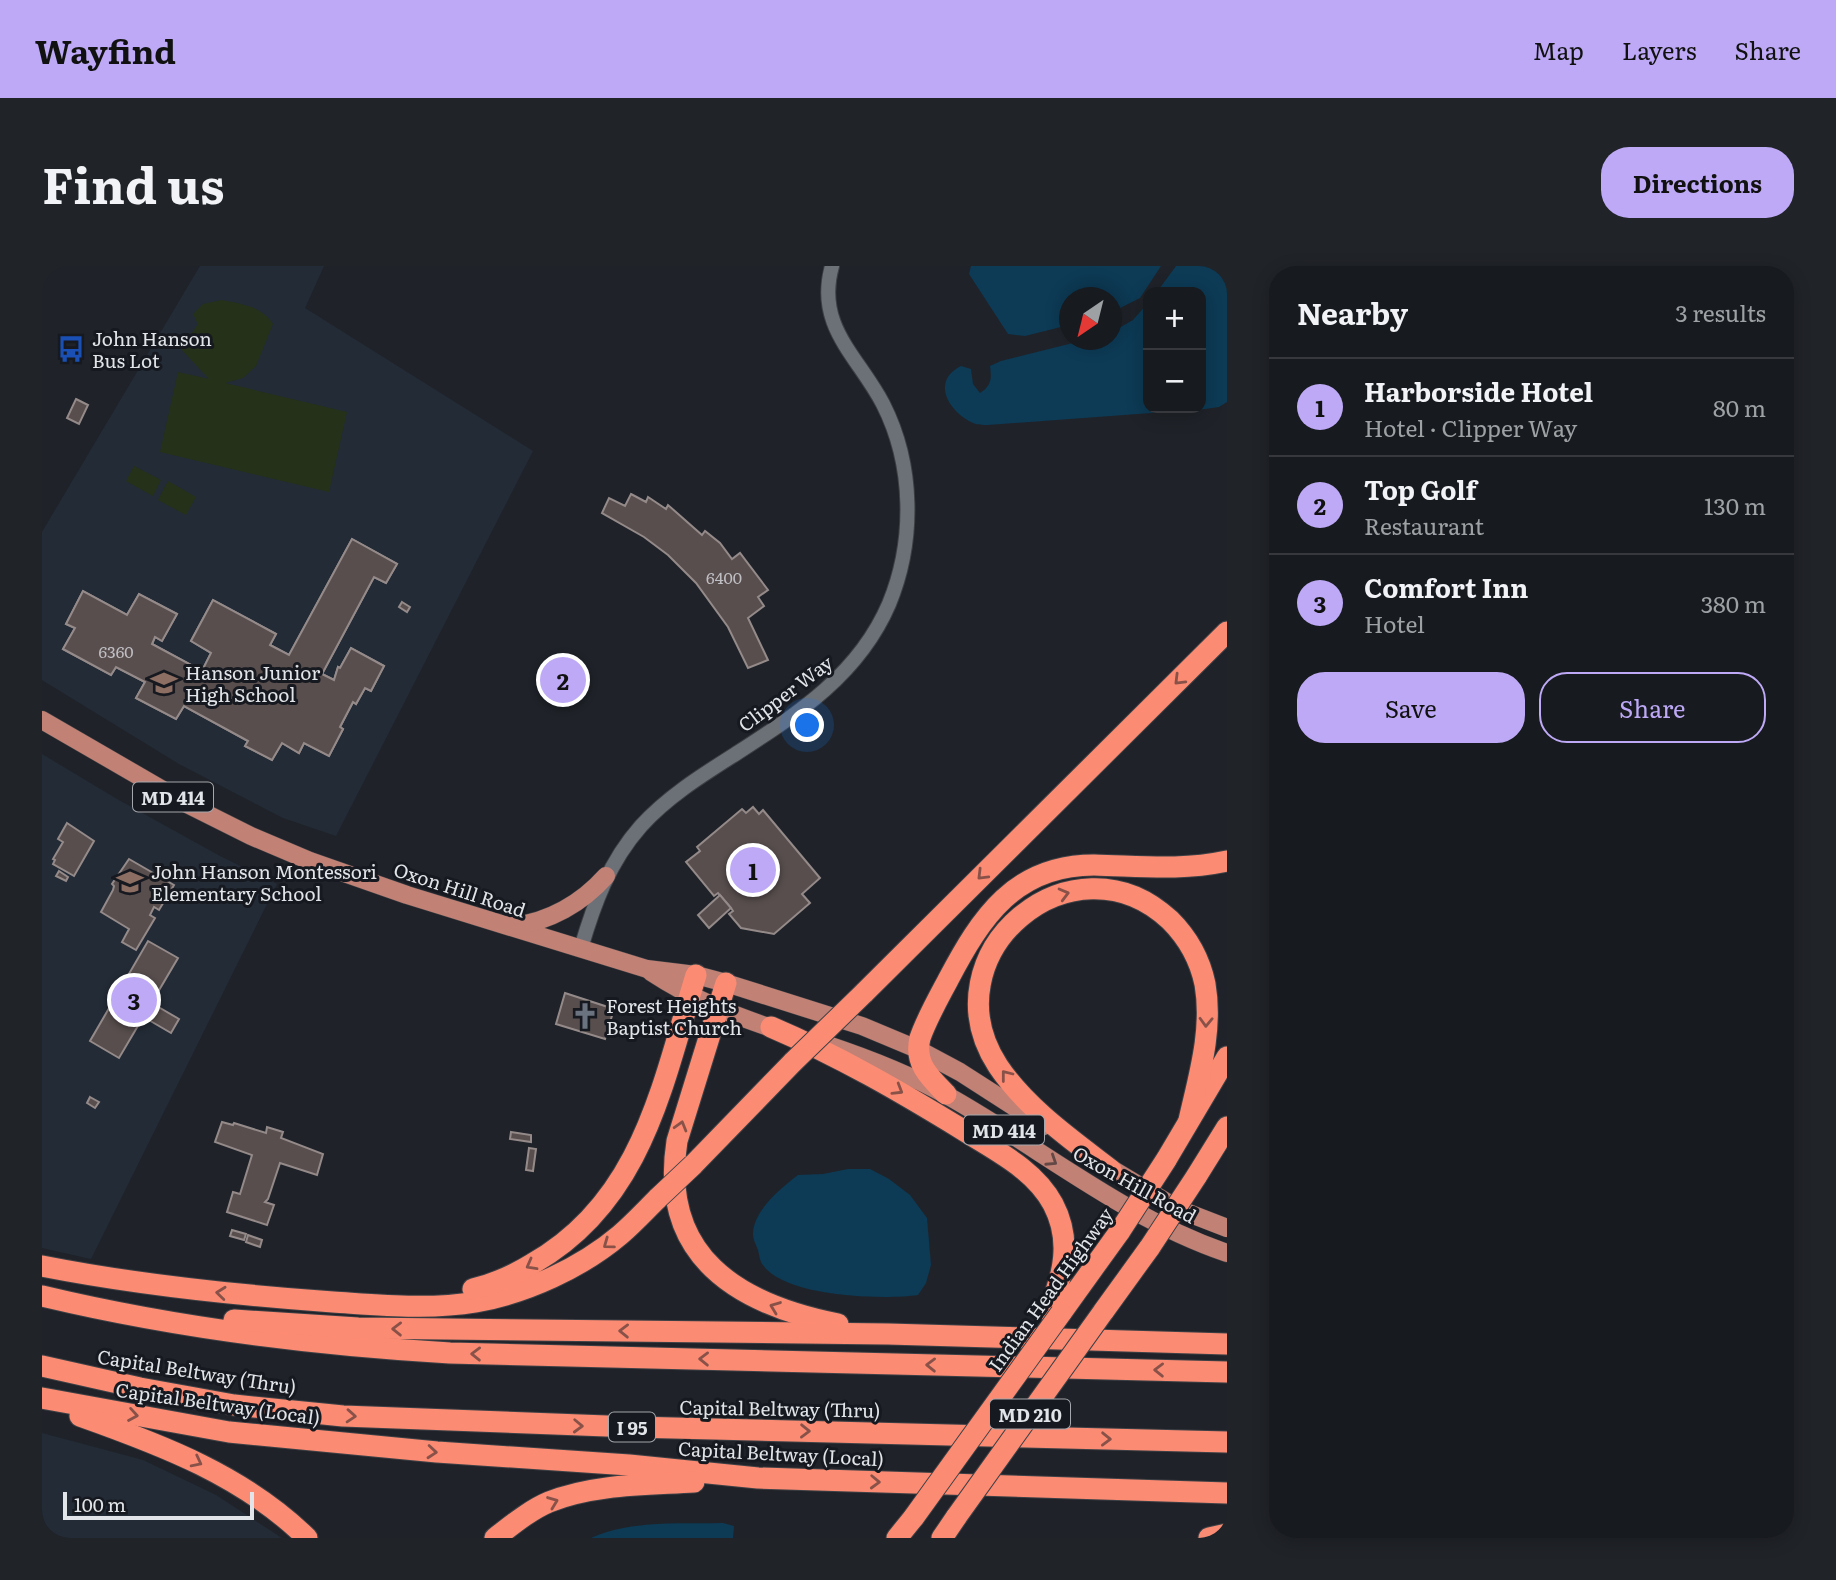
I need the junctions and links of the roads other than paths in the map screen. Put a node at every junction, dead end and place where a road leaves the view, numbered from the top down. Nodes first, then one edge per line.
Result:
1 (832, 266) edge
2 (1227, 632) edge
3 (42, 720) edge
4 (1227, 861) edge
5 (606, 876) junction
6 (506, 926) junction
7 (581, 948) junction
8 (647, 969) junction
9 (696, 975) junction
10 (726, 983) junction
11 (690, 996) junction
12 (718, 1009) junction
13 (771, 1027) junction
14 (917, 1049) junction
15 (1227, 1058) edge
16 (946, 1094) junction
17 (1189, 1120) junction
18 (1227, 1127) edge
19 (1111, 1170) junction
20 (1227, 1228) edge
21 (1227, 1253) edge
22 (42, 1266) edge
23 (42, 1296) edge
24 (364, 1304) junction
25 (1054, 1312) junction
26 (130, 1314) junction
27 (888, 1334) junction
28 (1227, 1344) edge
29 (42, 1366) edge
30 (1227, 1372) edge
31 (42, 1400) edge
32 (1227, 1442) edge
33 (758, 1478) junction
34 (1227, 1493) edge
35 (1227, 1534) edge
36 (307, 1538) edge
37 (495, 1538) edge
38 (897, 1538) edge
39 (942, 1538) edge
40 (1209, 1538) edge

1 - 5 street, Clipper Way
2 -> 24 highway, bridge
3 - 6 main road, Oxon Hill Road / MD 414
4 - 14 highway
5 - 6 main road
5 - 7 street, Clipper Way
6 - 7 main road, Oxon Hill Road / MD 414
7 - 8 main road, Oxon Hill Road / MD 414
8 - 9 main road, Oxon Hill Road / MD 414
8 - 11 main road, Oxon Hill Road / MD 414
9 - 10 main road, Oxon Hill Road / MD 414
9 - 11 highway
10 - 12 highway
10 - 14 main road, Oxon Hill Road / MD 414
11 - 12 main road, Oxon Hill Road / MD 414
11 -> 24 highway
12 - 13 main road, Oxon Hill Road / MD 414
27 -> 12 highway
13 - 16 main road, Oxon Hill Road / MD 414
13 -> 25 highway
14 - 16 highway
14 - 19 main road, Oxon Hill Road / MD 414
15 - 17 highway, Indian Head Highway / MD 210
16 -> 21 main road, Oxon Hill Road / MD 414
19 -> 17 highway
17 - 25 highway, Indian Head Highway / MD 210, bridge
18 - 39 highway, MD 210, bridge
19 - 20 main road, Oxon Hill Road / MD 414
24 -> 22 highway
23 - 26 highway
25 - 38 highway, Indian Head Highway / MD 210, bridge
27 -> 26 highway
30 -> 26 highway
27 - 28 highway
29 -> 32 highway, Capital Beltway (Thru) / I 95
31 -> 33 highway, Capital Beltway (Local) / I 95
31 -> 36 highway
33 -> 34 highway, Capital Beltway (Local) / I 95
37 -> 33 highway
35 - 40 highway

